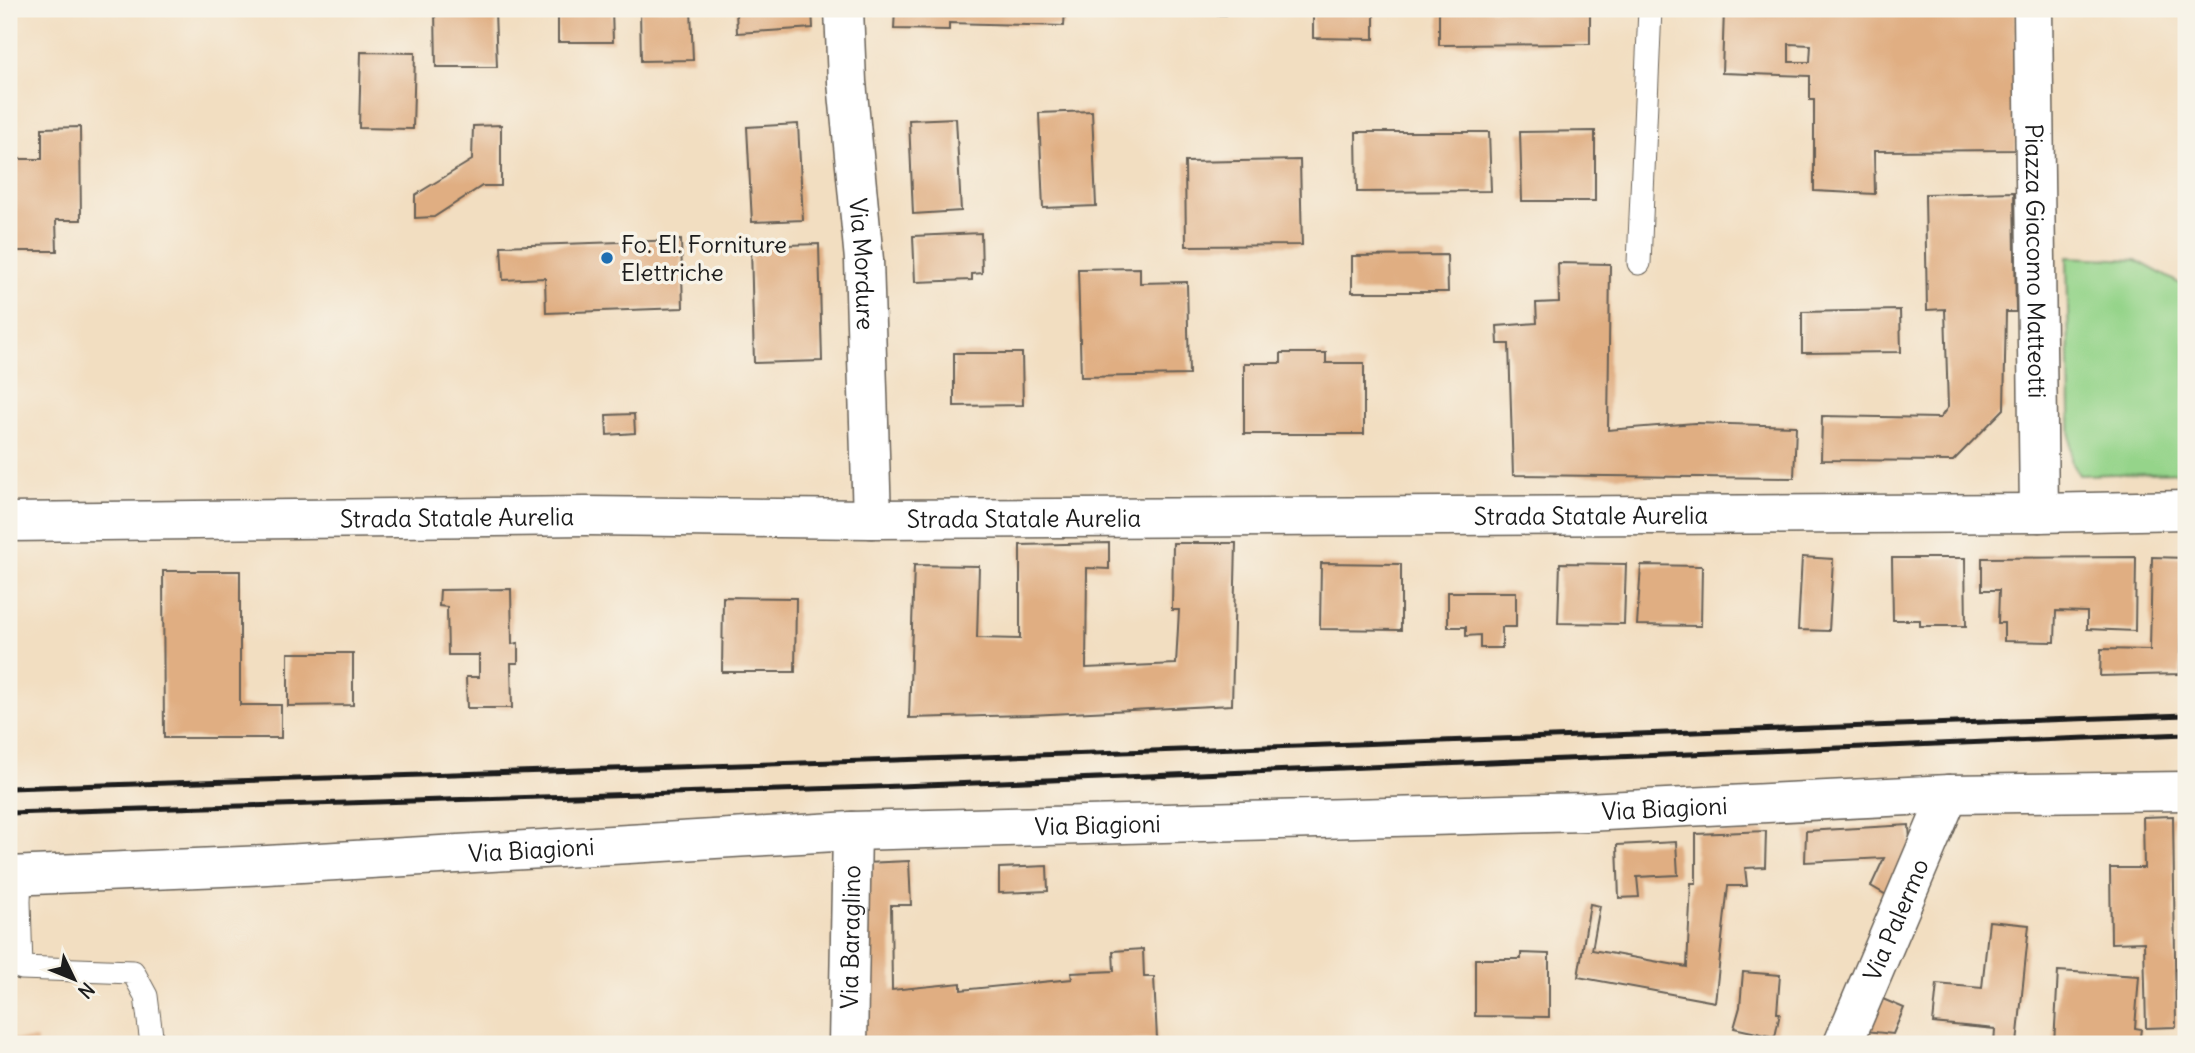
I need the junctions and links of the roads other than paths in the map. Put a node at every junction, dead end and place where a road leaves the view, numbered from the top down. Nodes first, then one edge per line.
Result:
1 (844, 9) edge
2 (1650, 9) edge
3 (2033, 9) edge
4 (1639, 263) dead end
5 (2186, 510) edge
6 (2039, 513) junction
7 (872, 519) junction
8 (9, 522) edge
9 (2186, 791) edge
10 (1949, 794) junction
11 (852, 831) junction
12 (14, 876) edge
13 (15, 968) edge
14 (152, 1044) edge
15 (848, 1044) edge
16 (1843, 1044) edge

1 - 7 street, Via Mordure
2 - 4 lane
3 - 6 street, Piazza Giacomo Matteotti
5 - 6 street, Strada Statale Aurelia
6 - 7 street, Strada Statale Aurelia
7 - 8 street, Strada Statale Aurelia
9 - 10 street, Via Biagioni
10 - 11 street, Via Biagioni
10 - 16 street, Via Palermo
11 - 12 street, Via Biagioni
11 - 15 street, Via Baraglino
12 - 13 lane
13 - 14 lane

